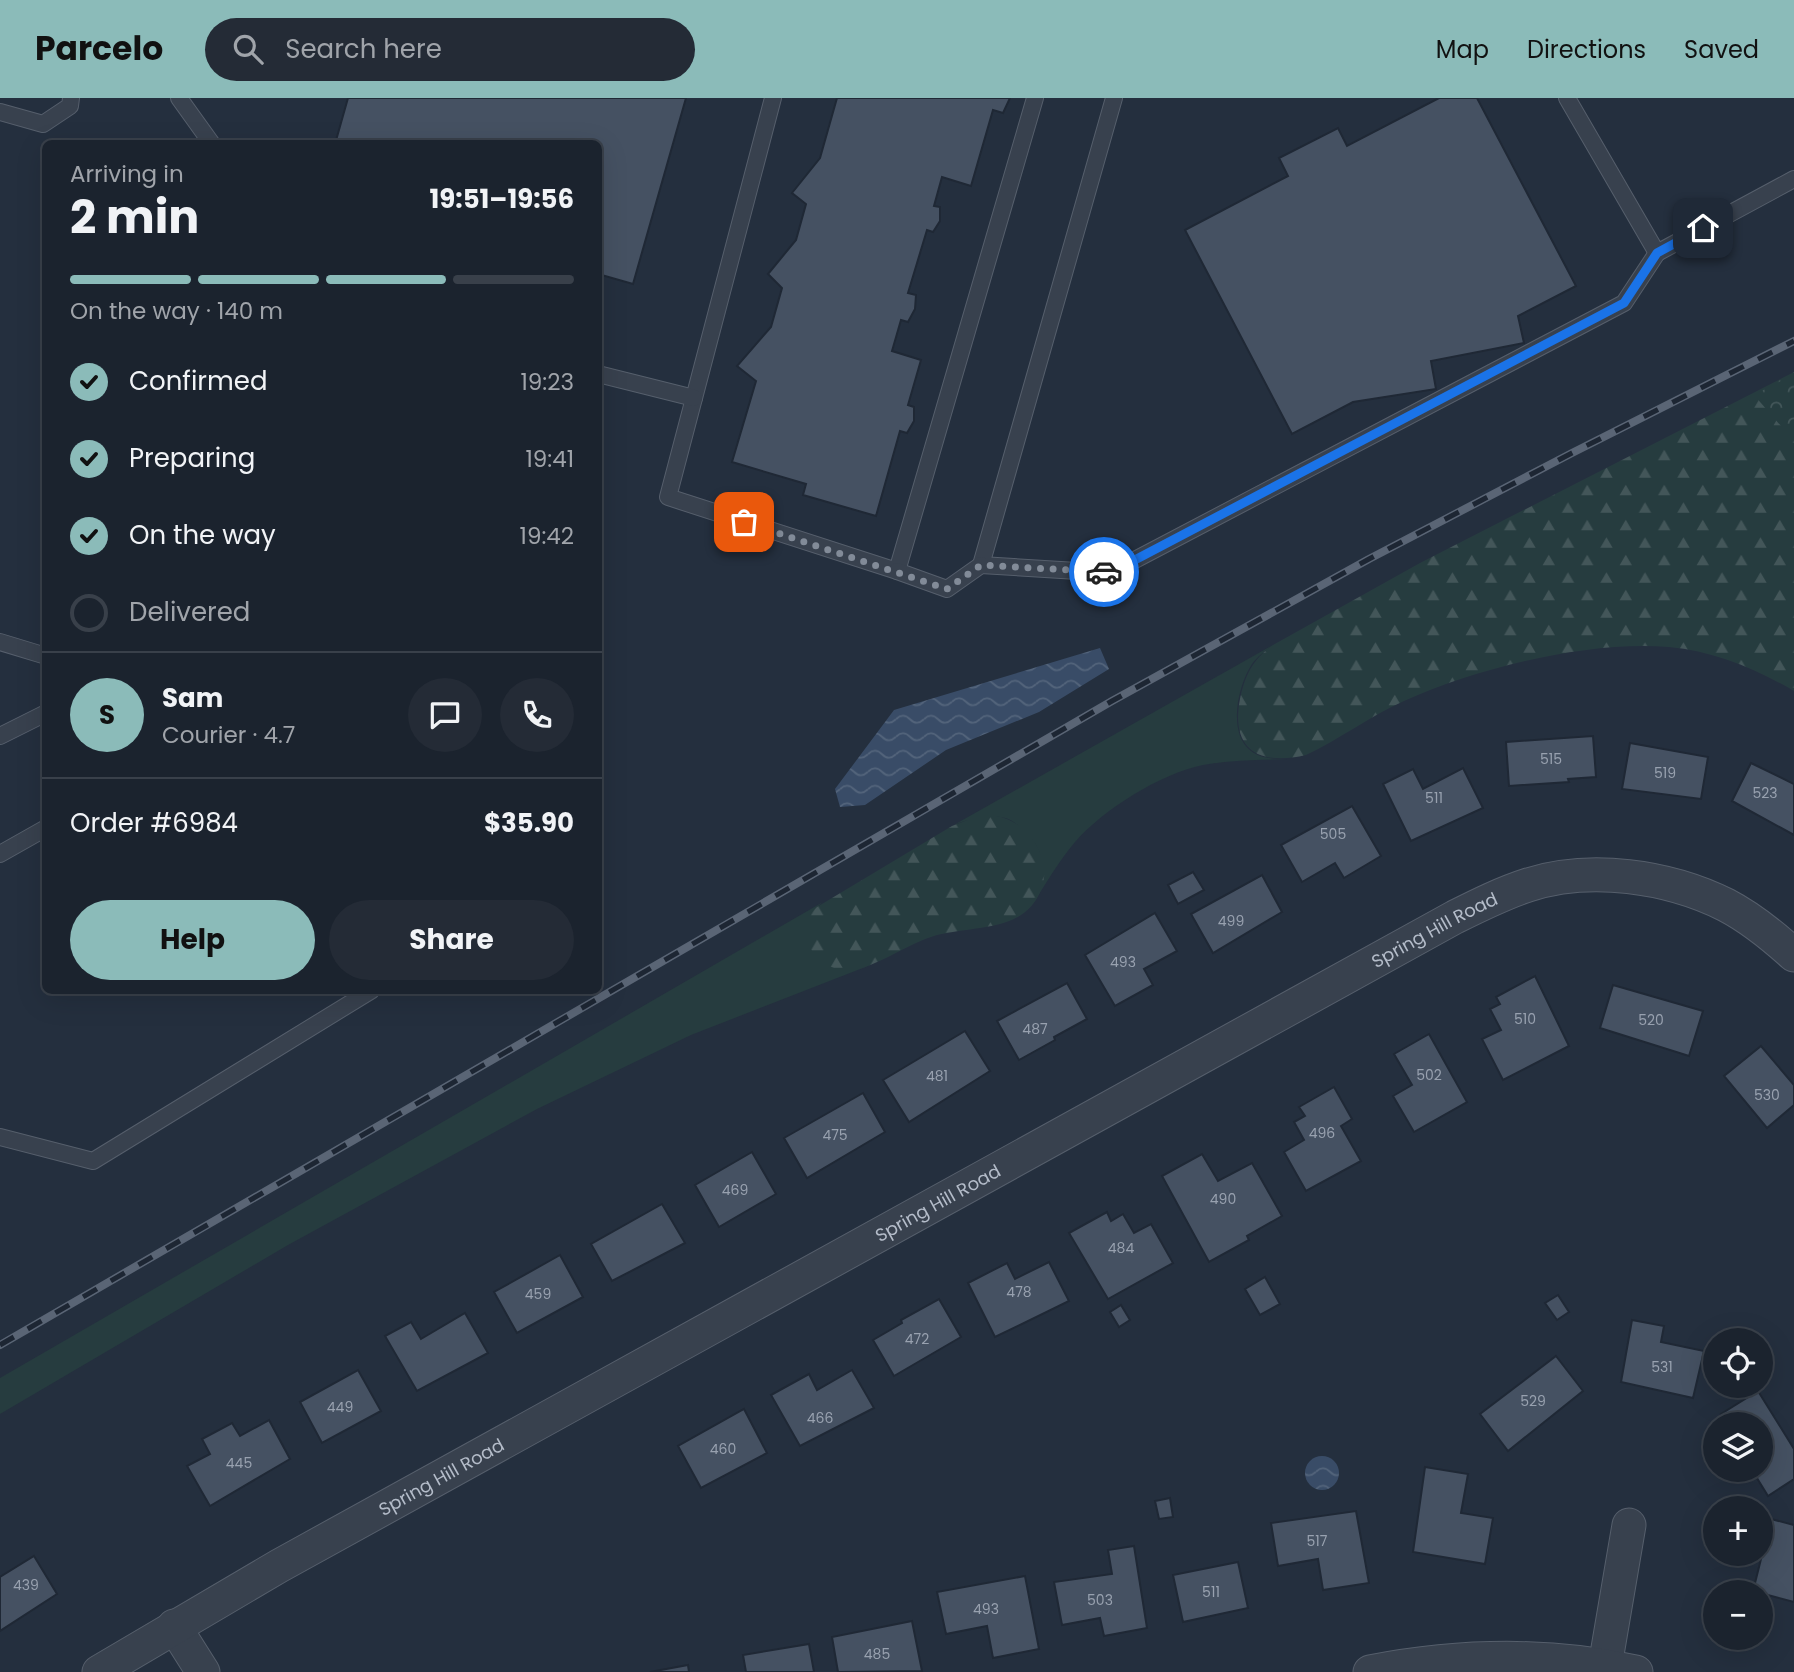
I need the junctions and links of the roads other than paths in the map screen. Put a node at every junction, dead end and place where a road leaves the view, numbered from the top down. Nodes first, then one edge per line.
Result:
1 (71, 98) edge
2 (178, 98) edge
3 (773, 98) edge
4 (1035, 98) edge
5 (1114, 98) edge
6 (1567, 98) edge
7 (0, 112) edge
8 (209, 140) edge
9 (1794, 179) edge
10 (1657, 253) junction
11 (602, 375) edge
12 (694, 398) junction
13 (981, 565) junction
14 (897, 571) junction
15 (0, 642) edge
16 (42, 655) edge
17 (42, 715) edge
18 (0, 736) edge
19 (42, 830) edge
20 (0, 854) edge
21 (1794, 955) edge
22 (365, 994) edge
23 (0, 1137) edge
24 (1629, 1525) dead end
25 (174, 1626) junction
26 (1620, 1669) edge
27 (99, 1672) edge
28 (203, 1672) edge
29 (1370, 1672) edge

1 - 7 lane
2 - 8 lane
3 - 12 lane
4 - 14 lane
5 - 13 lane
6 - 10 lane
9 - 10 lane
10 - 13 lane
11 - 12 lane
12 - 14 lane
13 - 14 lane
15 - 16 lane
17 - 18 lane
19 - 20 lane
21 - 25 street, Spring Hill Road
22 - 23 lane
24 - 26 street
25 - 27 street, Spring Hill Road
25 - 28 street
26 - 29 street

